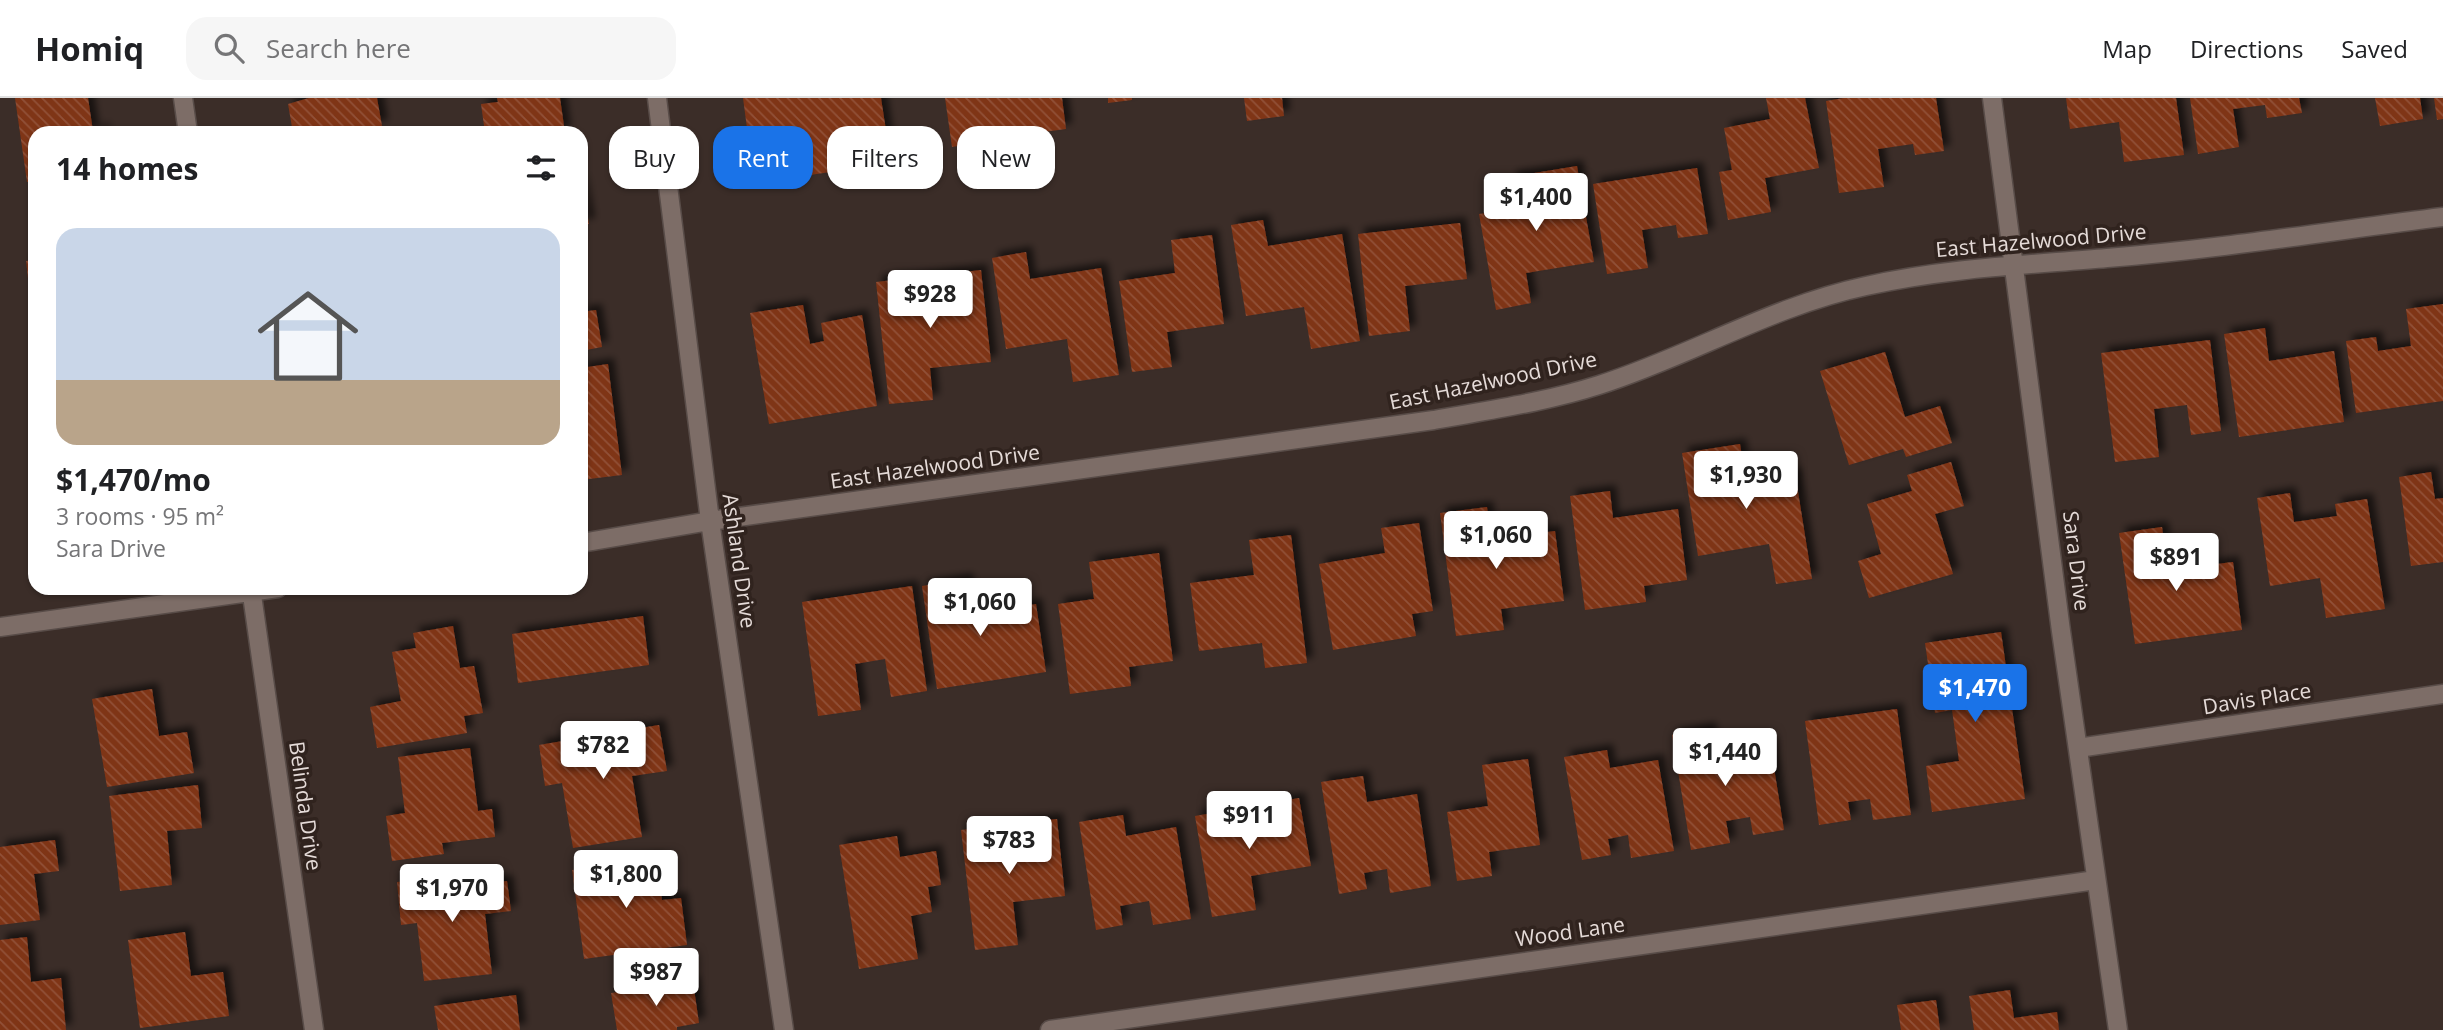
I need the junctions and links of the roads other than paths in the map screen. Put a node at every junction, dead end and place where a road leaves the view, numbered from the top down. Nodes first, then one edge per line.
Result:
1 (183, 98) edge
2 (657, 98) edge
3 (1992, 98) edge
4 (187, 126) edge
5 (2443, 217) edge
6 (2016, 263) junction
7 (710, 521) junction
8 (588, 542) edge
9 (217, 595) edge
10 (252, 595) edge
11 (0, 627) edge
12 (2443, 694) edge
13 (2078, 748) junction
14 (2096, 880) junction
15 (314, 1030) edge
16 (784, 1030) edge
17 (1050, 1030) edge
18 (2118, 1030) edge

1 - 4 street
2 - 7 street, Ashland Drive
3 - 6 street, Sara Drive
5 - 6 street, East Hazelwood Drive
6 - 7 street, East Hazelwood Drive
6 - 13 street, Sara Drive
7 - 8 street, East Hazelwood Drive
7 - 16 street, Ashland Drive
9 - 11 street
10 - 15 street, Belinda Drive
12 - 13 street, Davis Place
13 - 14 street, Sara Drive
14 - 17 street, Wood Lane
14 - 18 street, Sara Drive

